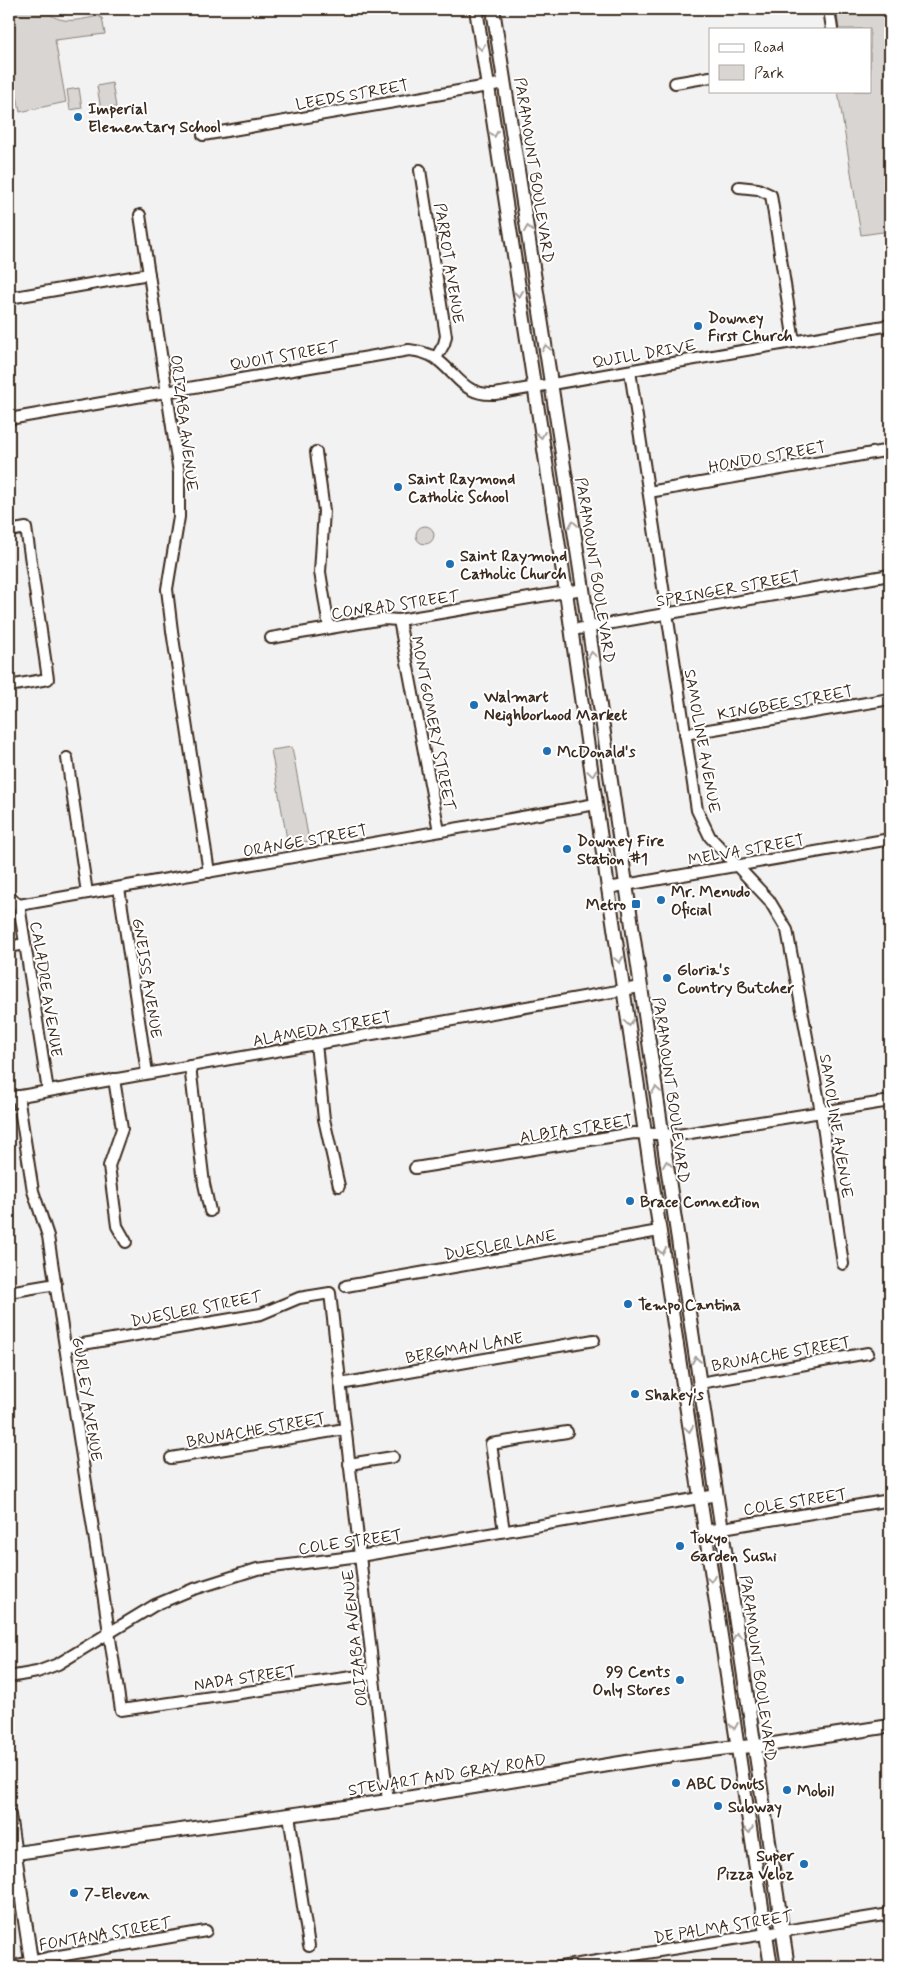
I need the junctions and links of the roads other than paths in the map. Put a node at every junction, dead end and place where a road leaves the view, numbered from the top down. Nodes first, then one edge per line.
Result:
1 (476, 9) edge
2 (493, 9) edge
3 (829, 9) edge
4 (832, 28) edge
5 (709, 77) edge
6 (505, 82) junction
7 (675, 83) dead end
8 (487, 86) junction
9 (203, 135) dead end
10 (420, 170) dead end
11 (739, 187) dead end
12 (140, 215) dead end
13 (149, 274) junction
14 (9, 298) edge
15 (890, 326) edge
16 (794, 342) junction
17 (436, 358) junction
18 (630, 371) junction
19 (551, 384) junction
20 (533, 387) junction
21 (167, 391) junction
22 (9, 419) edge
23 (890, 450) edge
24 (316, 452) dead end
25 (649, 492) junction
26 (9, 531) edge
27 (890, 575) edge
28 (583, 589) junction
29 (566, 592) junction
30 (666, 614) junction
31 (399, 620) junction
32 (588, 627) junction
33 (329, 628) junction
34 (572, 630) junction
35 (271, 638) dead end
36 (9, 686) edge
37 (890, 699) edge
38 (685, 734) junction
39 (67, 758) dead end
40 (596, 804) junction
41 (618, 828) junction
42 (439, 832) junction
43 (890, 838) edge
44 (737, 865) junction
45 (209, 872) junction
46 (625, 885) junction
47 (119, 888) junction
48 (608, 888) junction
49 (88, 893) junction
50 (9, 897) edge
51 (20, 905) junction
52 (25, 944) junction
53 (9, 947) edge
54 (640, 987) junction
55 (624, 990) junction
56 (316, 1044) junction
57 (190, 1066) junction
58 (148, 1073) junction
59 (114, 1079) junction
60 (48, 1091) junction
61 (13, 1097) edge
62 (890, 1101) edge
63 (821, 1112) junction
64 (645, 1134) junction
65 (663, 1134) junction
66 (415, 1168) dead end
67 (339, 1186) dead end
68 (210, 1211) dead end
69 (659, 1231) junction
70 (126, 1242) dead end
71 (843, 1264) dead end
72 (56, 1284) junction
73 (346, 1286) dead end
74 (9, 1292) edge
75 (330, 1294) joint
76 (594, 1340) dead end
77 (65, 1347) junction
78 (868, 1353) dead end
79 (700, 1383) junction
80 (340, 1384) junction
81 (345, 1429) junction
82 (567, 1432) dead end
83 (393, 1457) dead end
84 (172, 1458) dead end
85 (349, 1464) junction
86 (716, 1495) junction
87 (700, 1498) junction
88 (890, 1500) edge
89 (721, 1528) junction
90 (504, 1531) junction
91 (705, 1531) junction
92 (360, 1556) junction
93 (110, 1633) junction
94 (372, 1674) junction
95 (9, 1677) edge
96 (121, 1710) joint
97 (890, 1726) edge
98 (754, 1746) junction
99 (737, 1747) junction
100 (388, 1801) junction
101 (9, 1815) edge
102 (289, 1815) junction
103 (12, 1854) edge
104 (890, 1914) edge
105 (206, 1931) dead end
106 (782, 1932) junction
107 (765, 1935) junction
108 (309, 1946) dead end
109 (31, 1965) edge
110 (9, 1967) edge
111 (560, 1967) edge
112 (770, 1967) edge
113 (788, 1967) edge

1 -> 8 main road, PARAMOUNT BOULEVARD
2 - 6 main road, PARAMOUNT BOULEVARD
3 - 4 street
5 - 7 street
6 - 8 street, LEEDS STREET
19 -> 6 main road, PARAMOUNT BOULEVARD
8 - 9 street, LEEDS STREET
8 -> 20 main road, PARAMOUNT BOULEVARD
10 - 17 street, PARROT AVENUE
11 - 16 street
12 - 13 street, ORIZABA AVENUE
13 - 14 street
13 - 21 street, ORIZABA AVENUE
15 - 16 street, QUILL DRIVE
16 - 18 street, QUILL DRIVE
17 - 20 street, QUOIT STREET
17 - 21 street, QUOIT STREET
18 - 19 street, QUILL DRIVE
18 - 25 street, SAMOLINE AVENUE
19 - 20 street, QUOIT STREET
28 -> 19 main road, PARAMOUNT BOULEVARD
20 -> 29 main road, PARAMOUNT BOULEVARD
21 - 22 street, QUOIT STREET
21 - 45 street, ORIZABA AVENUE
23 - 25 street, HONDO STREET
24 - 33 street
25 - 30 street, SAMOLINE AVENUE
26 - 36 street
27 - 30 street, SPRINGER STREET
28 - 29 street, CONRAD STREET
28 - 32 main road, PARAMOUNT BOULEVARD
29 - 31 street, CONRAD STREET
29 - 34 main road, PARAMOUNT BOULEVARD
30 - 32 street, SPRINGER STREET
30 - 38 street, SAMOLINE AVENUE
31 - 33 street, CONRAD STREET
31 - 42 street, MONTGOMERY STREET
32 - 34 street, SPRINGER STREET
41 -> 32 main road, PARAMOUNT BOULEVARD
33 - 35 street, CONRAD STREET
34 -> 40 main road, PARAMOUNT BOULEVARD
37 - 38 street, KINGBEE STREET
38 - 44 street, SAMOLINE AVENUE
39 - 49 street
40 - 41 main road
40 - 42 street, ORANGE STREET
40 - 48 main road, PARAMOUNT BOULEVARD
41 - 46 main road, PARAMOUNT BOULEVARD
42 - 45 street, ORANGE STREET
43 - 44 street, MELVA STREET
44 - 46 street, MELVA STREET
44 - 63 street, SAMOLINE AVENUE
45 - 47 street, ORANGE STREET
46 - 48 street, MELVA STREET
46 - 54 main road, PARAMOUNT BOULEVARD
47 - 49 street, ORANGE STREET
47 - 58 street, GNEISS AVENUE
48 -> 55 main road, PARAMOUNT BOULEVARD
49 - 51 street, ORANGE STREET
50 - 51 street, CALADRE AVENUE
51 - 52 street, CALADRE AVENUE
52 - 53 street
52 - 60 street, CALADRE AVENUE
54 - 55 street, ALAMEDA STREET
65 -> 54 main road, PARAMOUNT BOULEVARD
55 - 56 street, ALAMEDA STREET
55 -> 64 main road, PARAMOUNT BOULEVARD
56 - 57 street, ALAMEDA STREET
56 - 67 street
57 - 58 street, ALAMEDA STREET
57 - 68 street
58 - 59 street, ALAMEDA STREET
59 - 60 street, ALAMEDA STREET
59 - 70 street
60 - 61 street, ALAMEDA STREET
61 - 72 street, GURLEY AVENUE
62 - 63 street, ALBIA STREET
63 - 65 street, ALBIA STREET
63 - 71 street, SAMOLINE AVENUE
64 - 65 street, ALBIA STREET
64 - 66 street, ALBIA STREET
64 - 69 main road, PARAMOUNT BOULEVARD
79 -> 65 main road, PARAMOUNT BOULEVARD
69 - 73 street, DUESLER LANE
69 -> 87 main road, PARAMOUNT BOULEVARD
72 - 74 street
72 - 77 street, GURLEY AVENUE
75 - 77 street, DUESLER STREET
75 - 80 street, ORIZABA AVENUE
76 - 80 street, BERGMAN LANE
77 - 93 street, GURLEY AVENUE
78 - 79 street, BRUNACHE STREET
79 - 86 main road, PARAMOUNT BOULEVARD
80 - 81 street, ORIZABA AVENUE
81 - 84 street, BRUNACHE STREET
81 - 85 street, ORIZABA AVENUE
82 - 90 street
83 - 85 street
85 - 92 street, ORIZABA AVENUE
86 - 87 street, COLE STREET
86 - 89 main road, PARAMOUNT BOULEVARD
87 - 90 street, COLE STREET
87 - 91 main road, PARAMOUNT BOULEVARD
88 - 89 street, COLE STREET
89 - 91 street, COLE STREET
98 -> 89 main road, PARAMOUNT BOULEVARD
90 - 92 street, COLE STREET
91 -> 99 main road, PARAMOUNT BOULEVARD
92 - 93 street, COLE STREET
92 - 94 street, ORIZABA AVENUE
93 - 95 street, COLE STREET
93 - 96 street, GURLEY AVENUE
94 - 96 street, NADA STREET
94 - 100 street, ORIZABA AVENUE
97 - 98 main road, STEWART AND GRAY ROAD
98 - 99 main road, STEWART AND GRAY ROAD
98 - 106 main road, PARAMOUNT BOULEVARD
99 - 100 main road, STEWART AND GRAY ROAD
99 -> 107 main road, PARAMOUNT BOULEVARD
100 - 102 main road, STEWART AND GRAY ROAD
101 - 103 main road
102 - 103 main road, STEWART AND GRAY ROAD
102 - 108 street
103 - 109 main road
104 - 106 street, DE PALMA STREET
105 - 109 street, FONTANA STREET
106 - 107 street, DE PALMA STREET
106 - 113 main road, PARAMOUNT BOULEVARD
107 - 111 street, DE PALMA STREET
107 - 112 main road, PARAMOUNT BOULEVARD
109 - 110 street, FONTANA STREET

